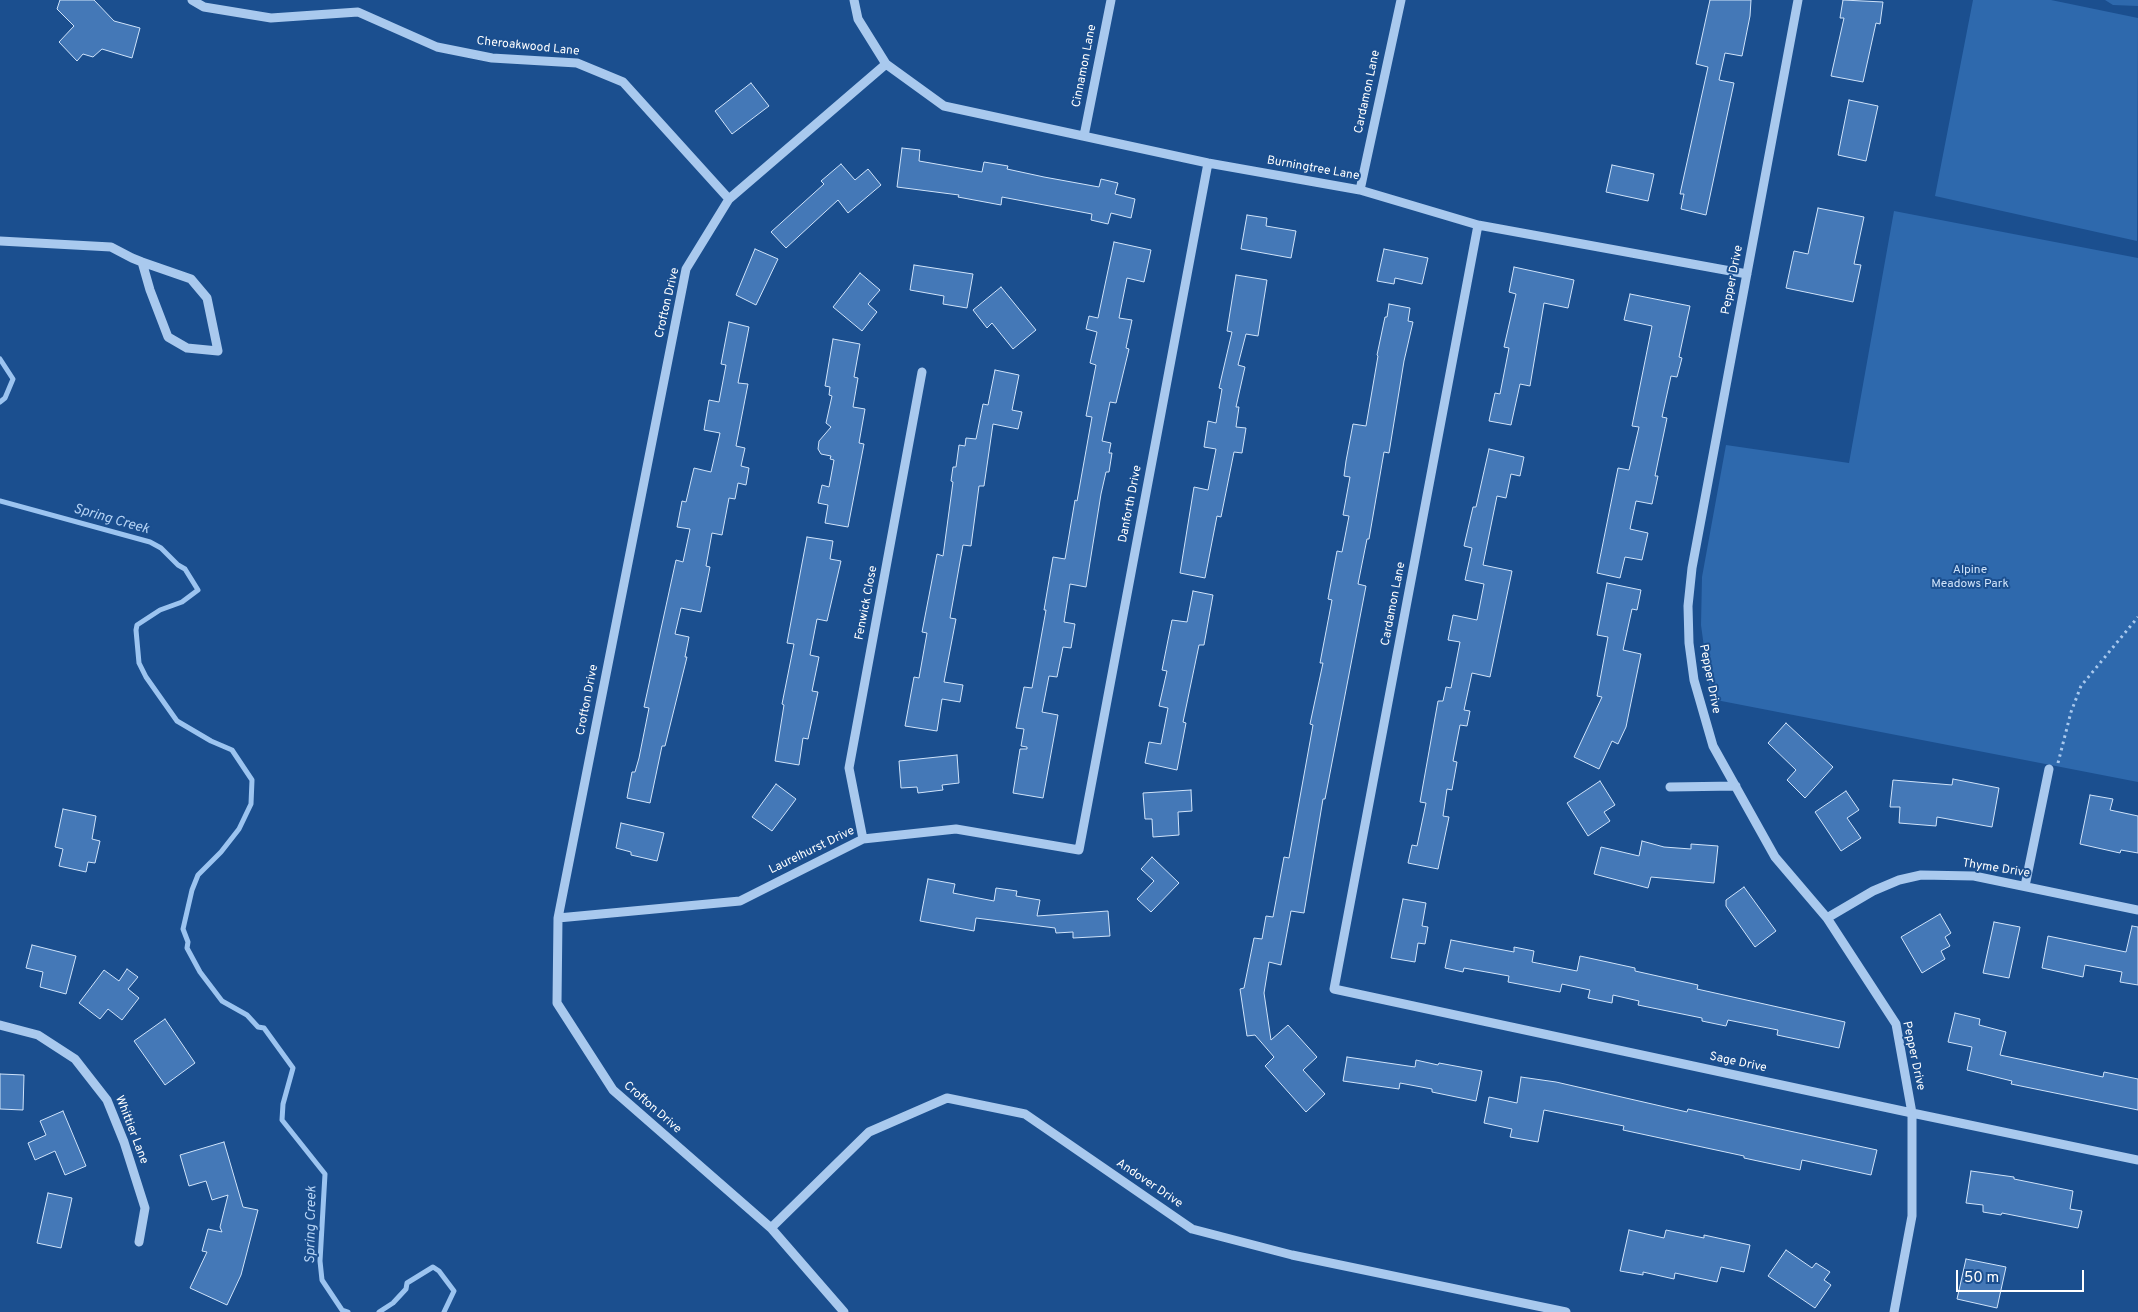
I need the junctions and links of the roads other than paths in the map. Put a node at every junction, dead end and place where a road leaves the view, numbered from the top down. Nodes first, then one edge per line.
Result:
1 (192, 0) edge
2 (854, 0) edge
3 (1111, 0) edge
4 (1401, 0) edge
5 (1798, 0) edge
6 (886, 64) junction
7 (1084, 136) junction
8 (1208, 163) junction
9 (1360, 190) junction
10 (728, 198) junction
11 (1478, 225) junction
12 (0, 241) edge
13 (142, 262) junction
14 (1747, 274) junction
15 (922, 372) dead end
16 (2049, 769) road end
17 (1736, 786) junction
18 (1670, 787) dead end
19 (863, 839) junction
20 (1079, 850) joint
21 (2025, 886) junction
22 (2138, 910) edge
23 (558, 918) junction
24 (1828, 918) junction
25 (1334, 989) joint
26 (0, 1025) edge
27 (1912, 1113) junction
28 (2138, 1160) edge
29 (771, 1228) junction
30 (139, 1242) dead end
31 (844, 1312) edge
32 (1566, 1312) edge
33 (1894, 1312) edge

1 - 10 street, Cheroakwood Lane
2 - 6 street
3 - 7 street, Cinnamon Lane
4 - 9 street, Cardamon Lane
5 - 14 street, Pepper Drive
6 - 7 street, Burningtree Lane
6 - 10 street, Crofton Drive
7 - 8 street, Burningtree Lane
8 - 9 street, Burningtree Lane
8 - 20 street, Danforth Drive
9 - 11 street, Burningtree Lane
10 - 23 street, Crofton Drive
11 - 14 street, Burningtree Lane
11 - 25 street, Cardamon Lane
12 - 13 street
13 - 13 street
14 - 17 street, Pepper Drive
15 - 19 street, Fenwick Close
16 - 21 street
17 - 18 street
17 - 24 street, Pepper Drive
19 - 20 street, Laurelhurst Drive
19 - 23 street, Laurelhurst Drive
21 - 22 street, Thyme Drive
21 - 24 street, Thyme Drive
23 - 29 street, Crofton Drive
24 - 27 street, Pepper Drive
25 - 27 street, Sage Drive
26 - 30 street, Whittier Lane
27 - 28 street, Sage Drive
27 - 33 street, Pepper Drive
29 - 31 street, Crofton Drive
29 - 32 street, Andover Drive

